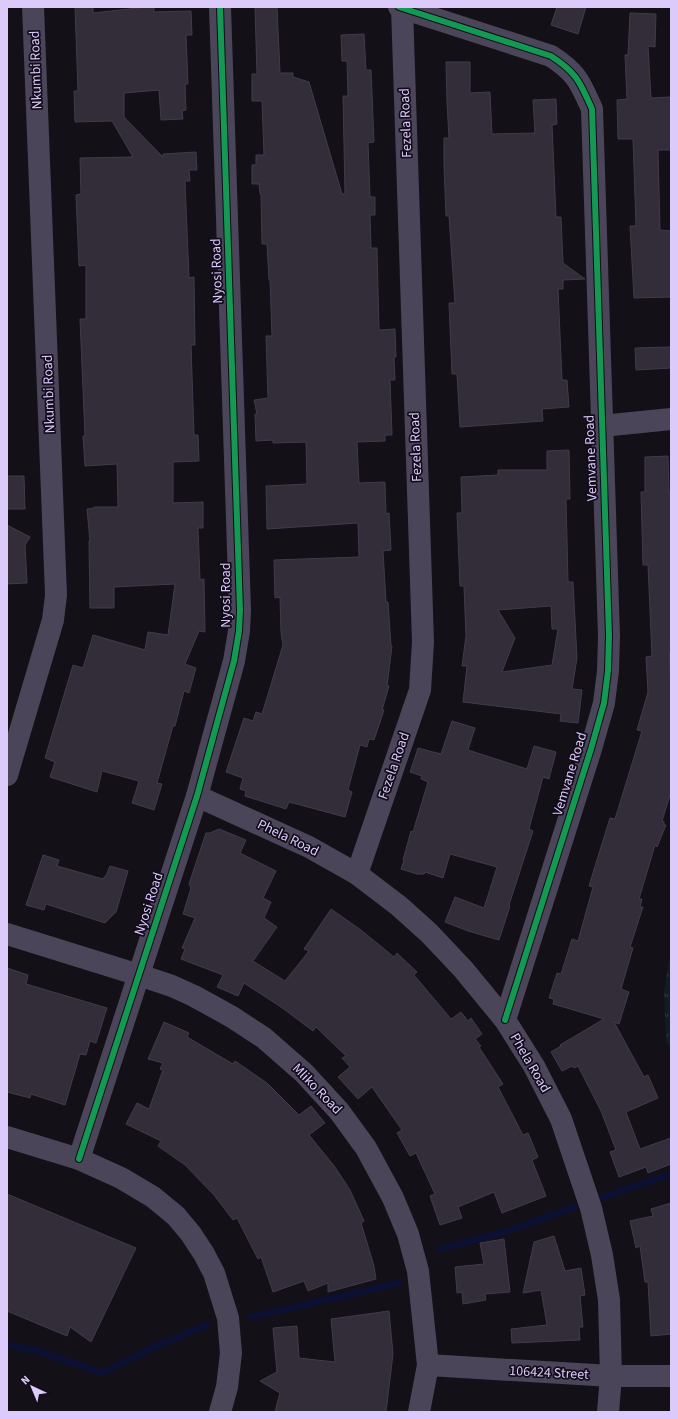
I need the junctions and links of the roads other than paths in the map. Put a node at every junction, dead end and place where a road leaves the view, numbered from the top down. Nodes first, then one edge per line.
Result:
1 (33, 7) edge
2 (220, 7) edge
3 (401, 8) edge
4 (671, 419) edge
5 (602, 426) junction
6 (7, 775) edge
7 (197, 796) junction
8 (357, 874) junction
9 (7, 934) edge
10 (139, 975) junction
11 (505, 1020) junction
12 (7, 1137) edge
13 (79, 1159) junction
14 (428, 1365) junction
15 (611, 1376) junction
16 (671, 1376) edge
17 (220, 1412) edge
18 (419, 1412) edge
19 (608, 1412) edge

1 - 6 street, Nkumbi Road
2 - 7 street, Nyosi Road
3 - 5 street, Vemvane Road
3 - 8 street, Fezela Road
4 - 5 street
5 - 11 street, Vemvane Road
7 - 8 street, Phela Road
7 - 10 street, Nyosi Road
8 - 11 street, Phela Road
9 - 10 street, Mliko Road
10 - 13 street, Nyosi Road
10 - 14 street, Mliko Road
11 - 15 street, Phela Road
12 - 13 street
13 - 17 street
14 - 15 street, 106424 Street
14 - 18 street, Mliko Road
15 - 16 street, 106424 Street
15 - 19 street, Phela Road

